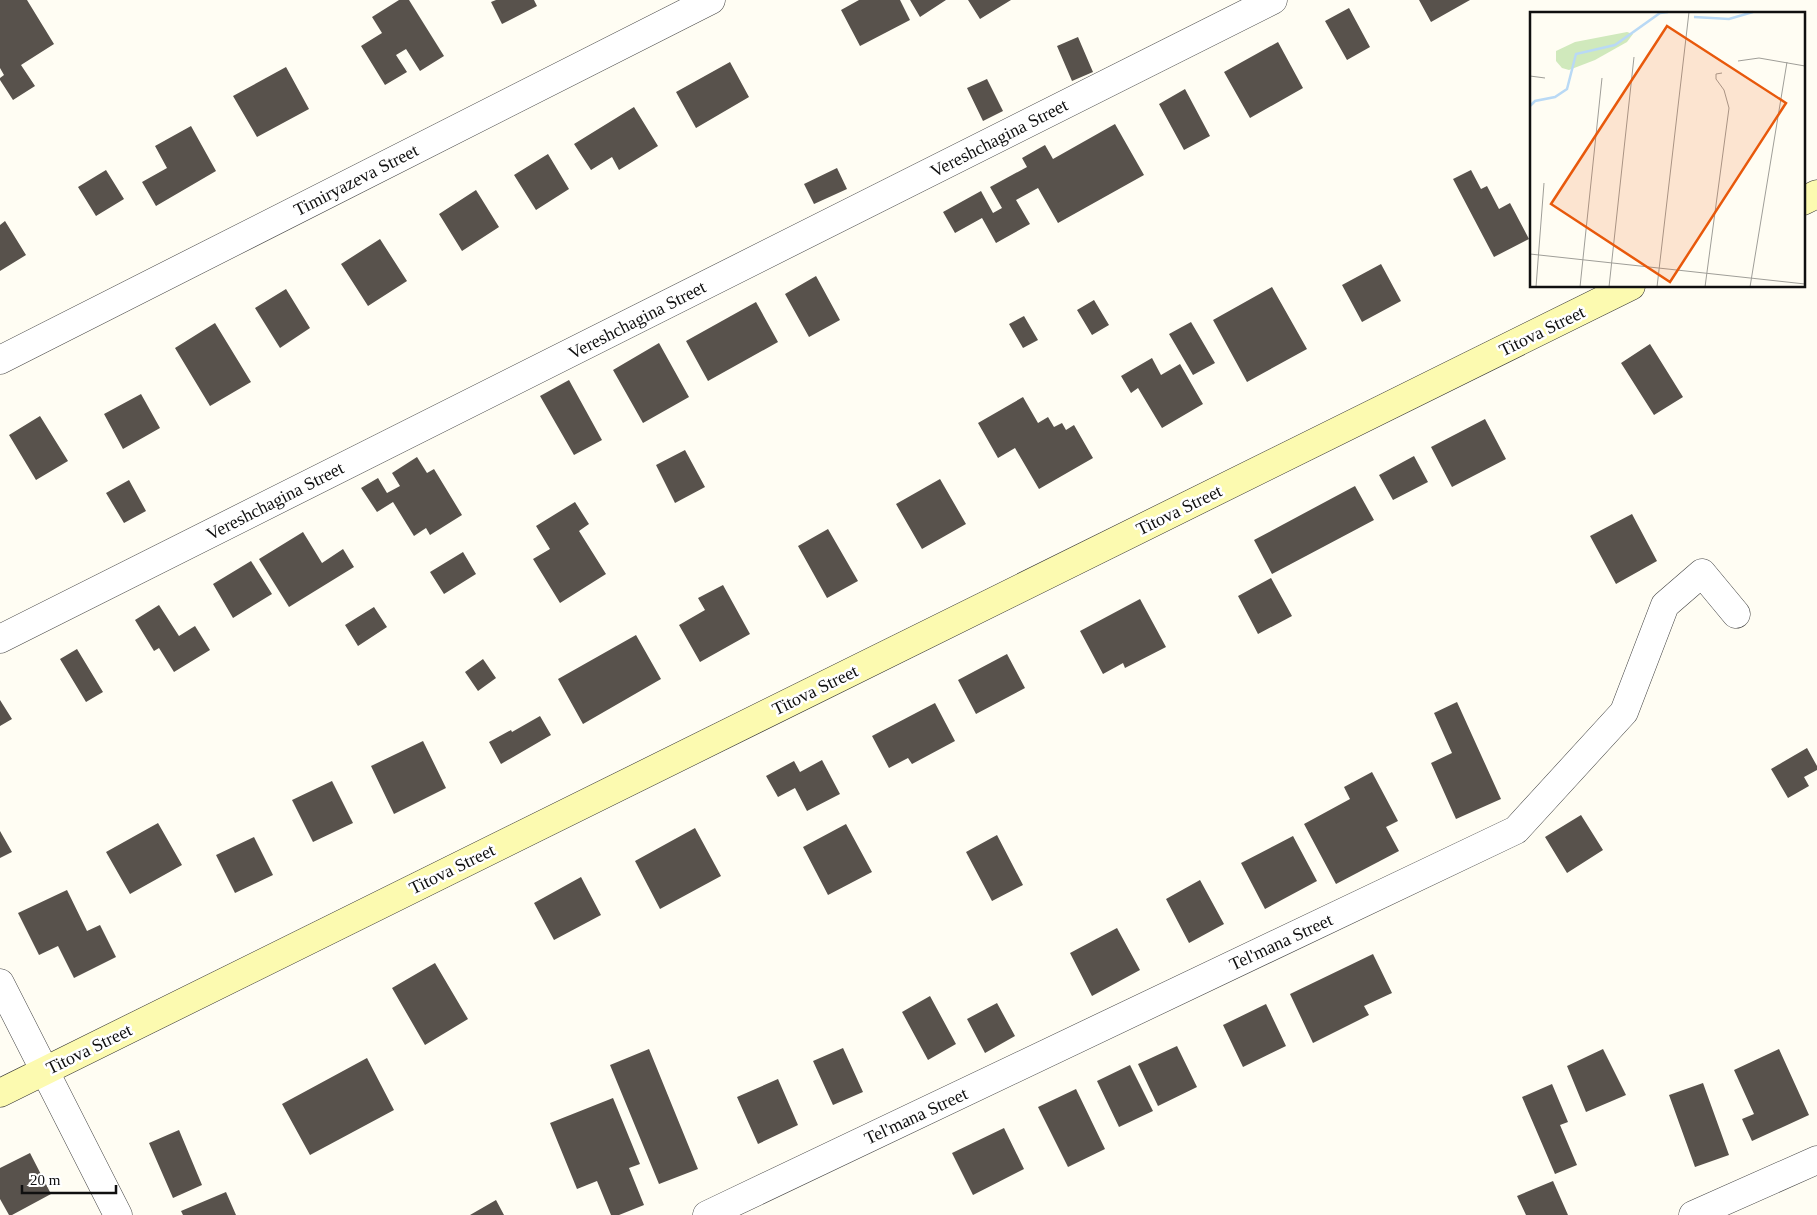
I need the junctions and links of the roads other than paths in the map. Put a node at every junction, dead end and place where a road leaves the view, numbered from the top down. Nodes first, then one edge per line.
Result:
1 (711, 0) edge
2 (1273, 0) edge
3 (1817, 194) edge
4 (1804, 200) edge
5 (1627, 288) edge
6 (0, 360) edge
7 (1736, 614) dead end
8 (0, 639) edge
9 (0, 983) edge
10 (45, 1070) junction
11 (0, 1093) edge
12 (1817, 1160) edge
13 (118, 1215) edge
14 (707, 1215) edge
15 (1693, 1215) edge

1 - 6 street, Timiryazeva Street
2 - 8 street, Vereshchagina Street
3 - 4 main road
5 - 10 main road, Titova Street
7 - 14 street, Tel'mana Street
9 - 10 street
10 - 11 main road, Titova Street
10 - 13 street
12 - 15 street

